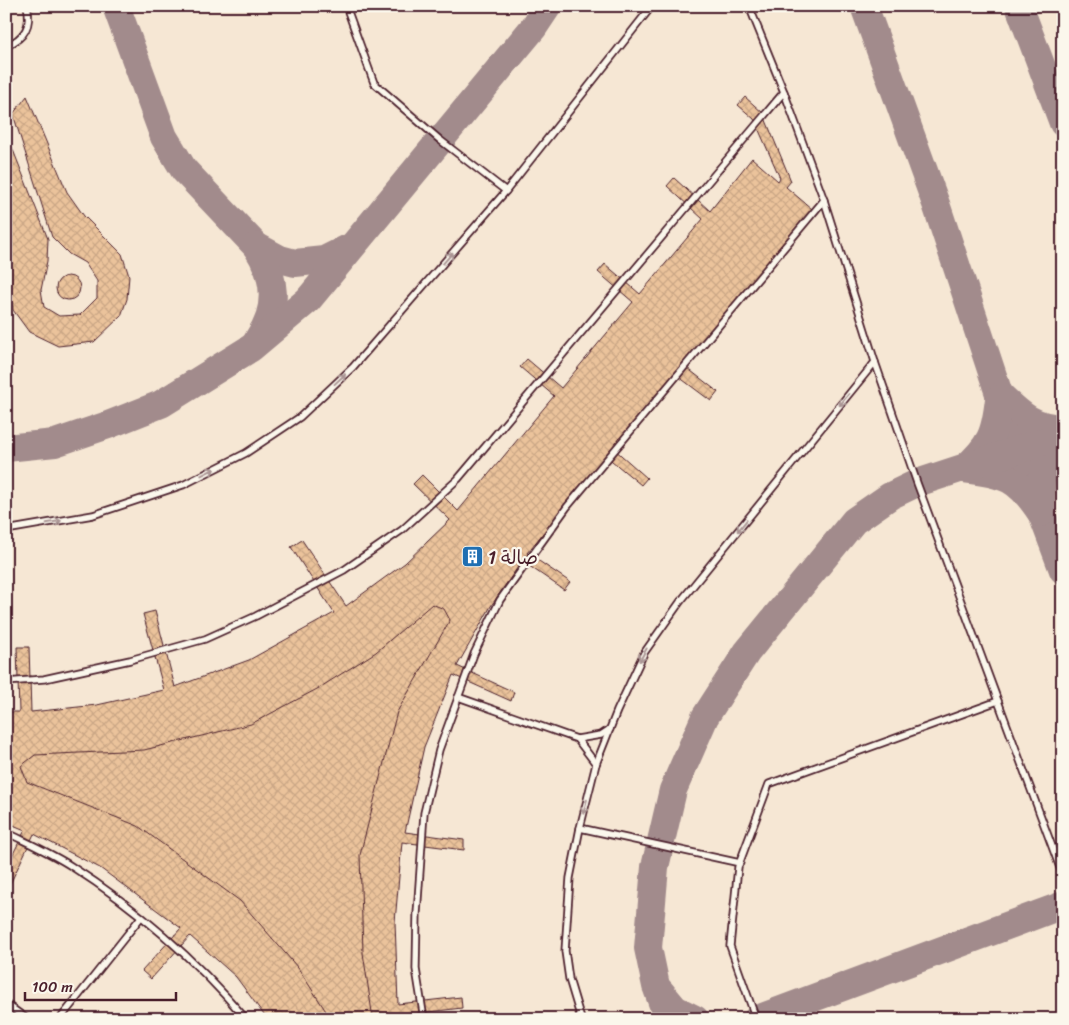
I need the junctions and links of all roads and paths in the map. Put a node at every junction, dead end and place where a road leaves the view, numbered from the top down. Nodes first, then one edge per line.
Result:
1 (26, 6) edge
2 (346, 6) edge
3 (652, 6) edge
4 (749, 6) edge
5 (6, 46) edge
6 (784, 92) junction
7 (506, 191) junction
8 (824, 200) junction
9 (875, 362) junction
10 (6, 530) edge
11 (6, 682) edge
12 (458, 697) junction
13 (998, 701) junction
14 (610, 729) junction
15 (577, 739) junction
16 (596, 764) junction
17 (580, 828) junction
18 (6, 832) edge
19 (740, 863) junction
20 (1063, 876) edge
21 (141, 917) junction
22 (6, 1004) edge
23 (27, 1019) edge
24 (60, 1019) edge
25 (246, 1019) edge
26 (424, 1019) edge
27 (581, 1019) edge
28 (756, 1019) edge

1 - 5 lane
2 - 7 lane
3 - 7 lane
4 - 6 lane
6 - 8 lane
6 - 11 lane
10 -> 7 lane
8 - 9 lane
8 - 12 lane
9 - 13 lane
9 -> 14 lane
12 - 15 lane
12 - 26 lane
13 - 19 lane
13 - 20 lane
14 - 15 lane
14 - 16 lane
15 - 16 lane
16 -> 17 lane
17 - 19 lane
17 - 27 lane
18 - 21 lane
19 - 28 lane
21 - 24 lane
21 - 25 lane
22 - 23 lane

